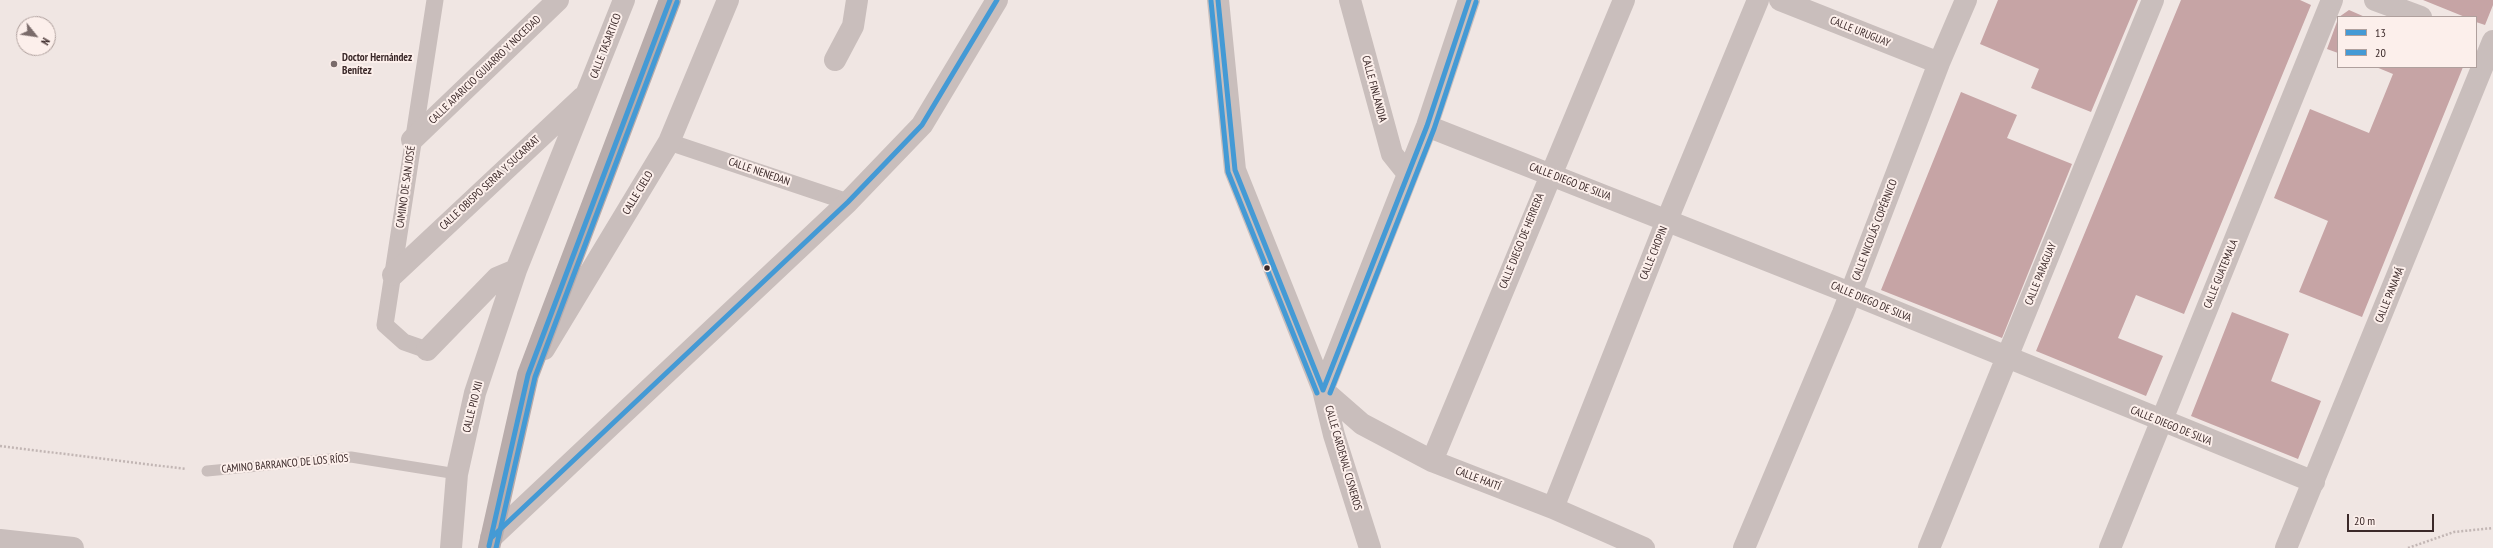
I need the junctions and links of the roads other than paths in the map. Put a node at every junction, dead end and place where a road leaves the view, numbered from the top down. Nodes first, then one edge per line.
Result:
1 (435, 0) edge
2 (558, 0) edge
3 (624, 0) edge
4 (670, 0) edge
5 (728, 0) edge
6 (857, 0) edge
7 (997, 0) edge
8 (1218, 0) edge
9 (1350, 0) edge
10 (1624, 0) edge
11 (1758, 0) edge
12 (1780, 0) edge
13 (1966, 0) edge
14 (2153, 0) edge
15 (2332, 0) edge
16 (2375, 0) edge
17 (1467, 1) edge
18 (2418, 16) edge
19 (2487, 41) edge
20 (835, 60) dead end
21 (1939, 63) junction
22 (2477, 66) edge
23 (2476, 68) edge
24 (588, 92) junction
25 (1427, 126) junction
26 (412, 140) junction
27 (669, 142) junction
28 (1408, 174) junction
29 (1550, 174) junction
30 (848, 202) junction
31 (1667, 220) junction
32 (516, 270) junction
33 (393, 275) junction
34 (1850, 293) junction
35 (427, 350) joint
36 (2006, 359) junction
37 (528, 375) junction
38 (1323, 390) junction
39 (2161, 422) junction
40 (1432, 461) junction
41 (207, 471) road end
42 (457, 474) junction
43 (2314, 482) junction
44 (1553, 508) junction
45 (0, 540) edge
46 (490, 543) edge
47 (73, 548) edge
48 (451, 548) edge
49 (1370, 548) edge
50 (1644, 548) edge
51 (1744, 548) edge
52 (1929, 548) edge
53 (2110, 548) edge
54 (2286, 548) edge

1 - 26 street, CAMINO DE SAN JOSÉ
2 - 26 street, CALLE APARICIO GUIJARRO Y NOCEDAD
3 - 24 street, CALLE TASARTICO
4 - 37 main road
5 - 27 street, CALLE CIELO
6 - 20 street
7 - 30 street
8 - 38 street, CALLE CARDENAL CISNEROS
9 - 28 street, CALLE FINLANDIA
10 - 29 street, CALLE DIEGO DE HERRERA
11 - 31 street, CALLE CHOPIN
12 - 21 street, CALLE URUGUAY
13 - 21 street, CALLE NICOLÁS COPÉRNICO
14 - 36 street, CALLE PARAGUAY
15 - 39 street, CALLE GUATEMALA
16 - 18 street
17 - 25 street
19 - 22 street, CALLE PANAMÁ
21 - 34 street, CALLE NICOLÁS COPÉRNICO
23 - 43 street, CALLE PANAMÁ
24 - 32 street, CALLE PIO XII
24 - 33 street, CALLE OBISPO SERRA Y SUCARRAT
25 - 28 street
25 - 29 street, CALLE DIEGO DE SILVA
26 - 33 street, CAMINO DE SAN JOSÉ
27 - 30 street, CALLE NENEDAN
27 - 37 street, CALLE CIELO
28 - 38 street
29 - 31 street, CALLE DIEGO DE SILVA
29 - 40 street, CALLE DIEGO DE HERRERA
30 - 46 street
31 - 34 street, CALLE DIEGO DE SILVA
31 - 44 street, CALLE CHOPIN
32 - 35 street
32 - 42 street, CALLE PIO XII
33 - 35 street, CAMINO DE SAN JOSÉ
34 - 36 street, CALLE DIEGO DE SILVA
34 - 51 street, CALLE NICOLÁS COPÉRNICO
36 - 39 street, CALLE DIEGO DE SILVA
36 - 52 street, CALLE PARAGUAY
37 - 46 main road
38 - 40 street, CALLE HAITÍ
38 - 49 street, CALLE CARDENAL CISNEROS
39 - 43 street, CALLE DIEGO DE SILVA
39 - 53 street, CALLE GUATEMALA
40 - 44 street, CALLE HAITÍ
41 - 42 lane, CAMINO BARRANCO DE LOS RÍOS
42 - 48 street, CALLE PIO XII
43 - 54 street, CALLE PANAMÁ
44 - 50 street, CALLE HAITÍ
45 - 47 street

